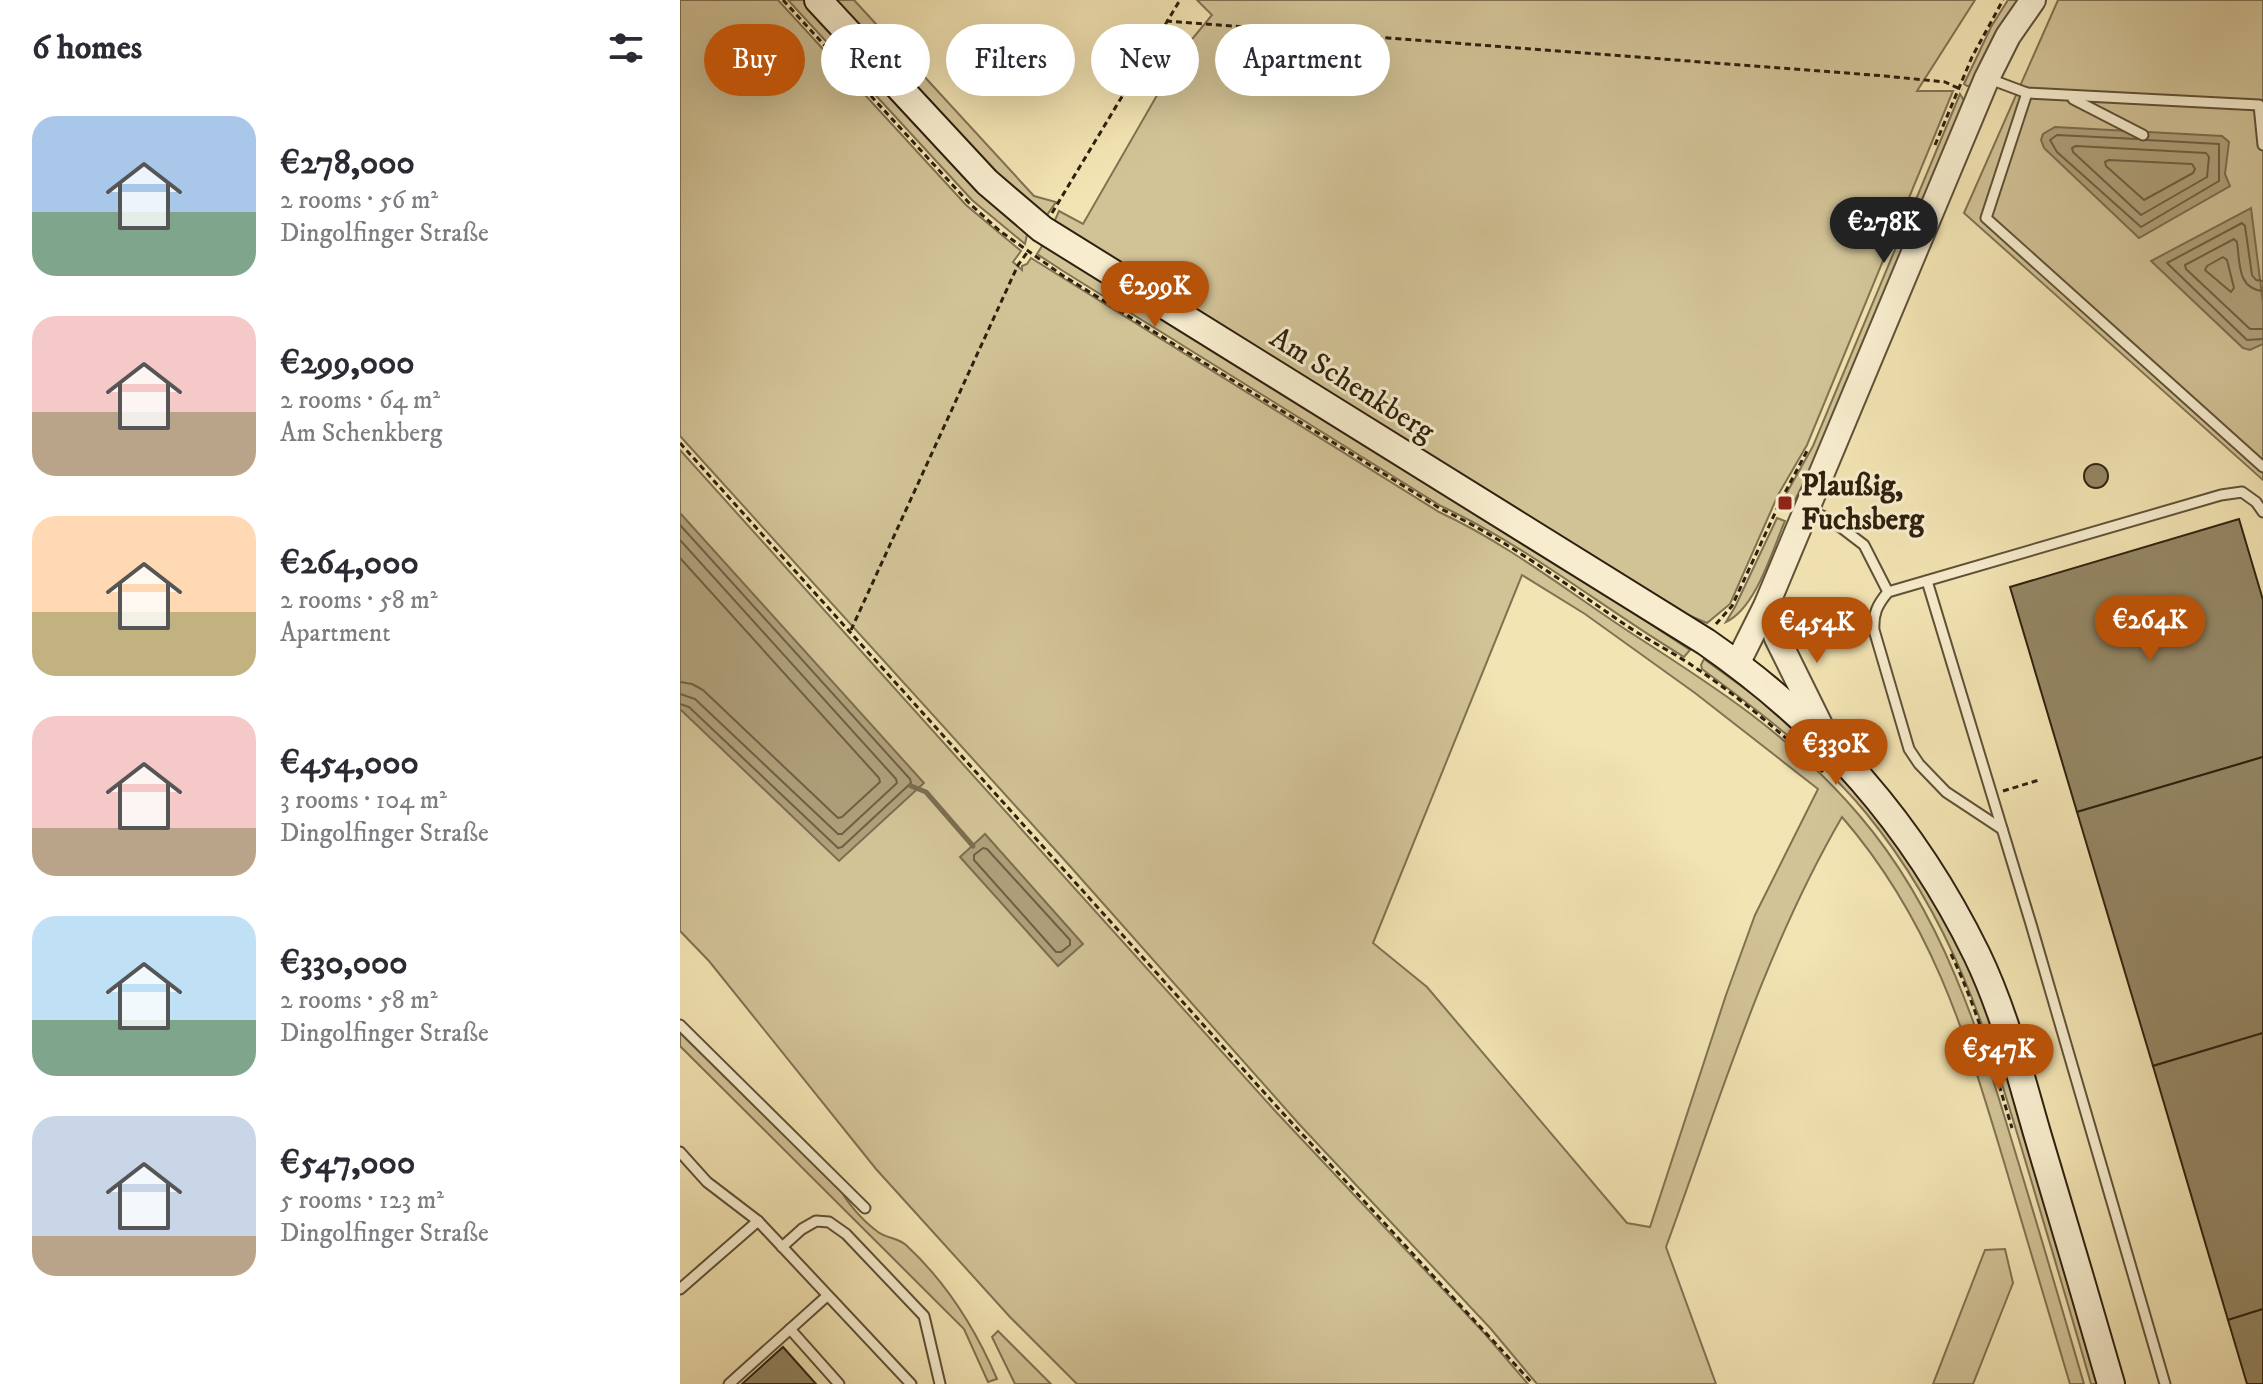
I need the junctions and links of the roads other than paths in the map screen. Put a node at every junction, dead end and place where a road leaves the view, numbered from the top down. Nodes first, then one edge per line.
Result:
1 (818, 0) edge
2 (2033, 0) edge
3 (1975, 88) junction
4 (2027, 93) junction
5 (2070, 97) junction
6 (2143, 135) dead end
7 (2263, 145) edge
8 (2263, 467) edge
9 (1807, 509) junction
10 (2263, 512) edge
11 (1927, 581) junction
12 (1888, 592) junction
13 (1767, 604) junction
14 (1737, 664) junction
15 (1828, 741) junction
16 (2002, 830) junction
17 (680, 1025) edge
18 (680, 1152) edge
19 (865, 1208) dead end
20 (758, 1221) junction
21 (782, 1247) junction
22 (680, 1289) edge
23 (827, 1296) junction
24 (790, 1329) junction
25 (729, 1384) edge
26 (839, 1384) edge
27 (911, 1384) edge
28 (940, 1384) edge
29 (2111, 1384) edge
30 (2165, 1384) edge

1 - 14 main road, Am Schenkberg
2 - 3 street
3 - 4 lane
3 - 9 street
4 - 5 lane
4 - 8 lane
5 - 6 lane
5 - 7 lane
9 - 12 lane
9 - 13 street
10 - 11 lane
11 - 12 lane
11 - 16 lane
12 - 16 lane
13 - 14 street
13 - 15 street
14 - 15 main road, Am Schenkberg
15 - 29 main road, Am Schenkberg
16 - 30 lane
17 - 19 lane
18 - 20 lane
20 - 21 lane
20 - 22 lane
21 - 23 lane
21 - 28 lane
23 - 24 lane
23 - 27 lane
24 - 25 lane
24 - 26 lane

